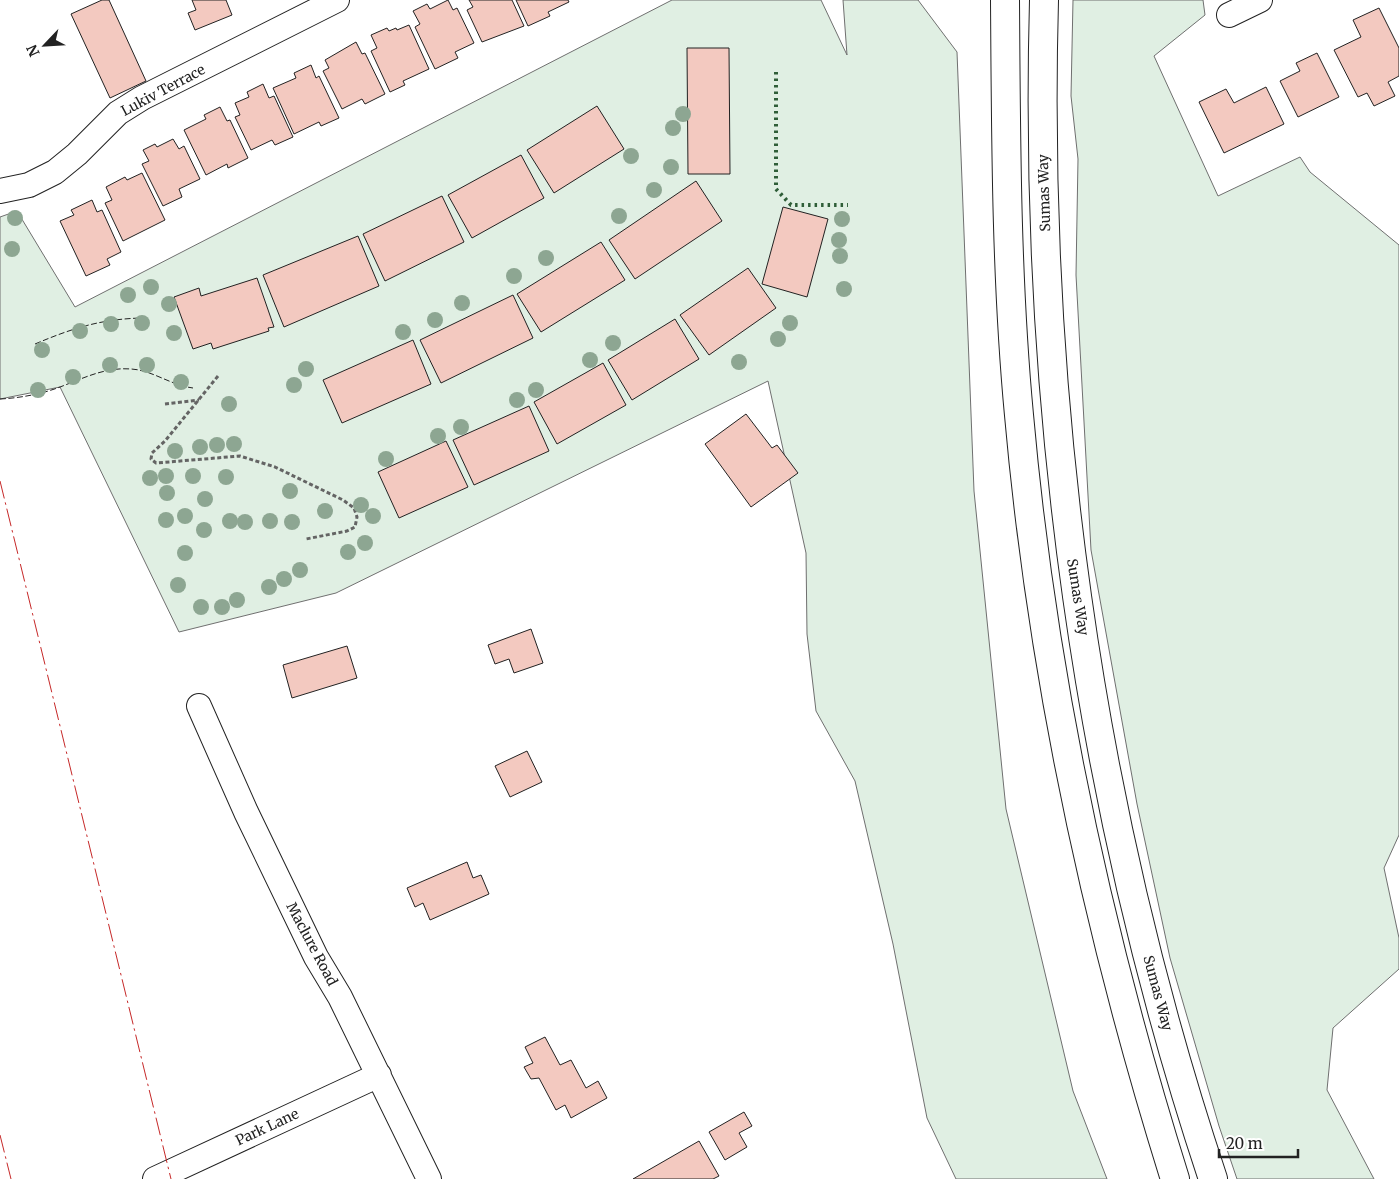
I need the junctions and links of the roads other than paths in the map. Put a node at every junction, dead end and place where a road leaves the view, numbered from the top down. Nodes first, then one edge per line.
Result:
1 (337, 0) edge
2 (1006, 0) edge
3 (1044, 0) edge
4 (1260, 0) edge
5 (1228, 15) dead end
6 (0, 191) edge
7 (199, 706) dead end
8 (379, 1076) junction
9 (155, 1179) edge
10 (428, 1179) edge
11 (1175, 1179) edge
12 (1212, 1179) edge

1 - 6 street, Lukiv Terrace
2 - 11 highway
3 - 12 highway, Sumas Way
4 - 5 street
7 - 8 street, Maclure Road
8 - 9 street, Park Lane
8 - 10 street, Maclure Road

